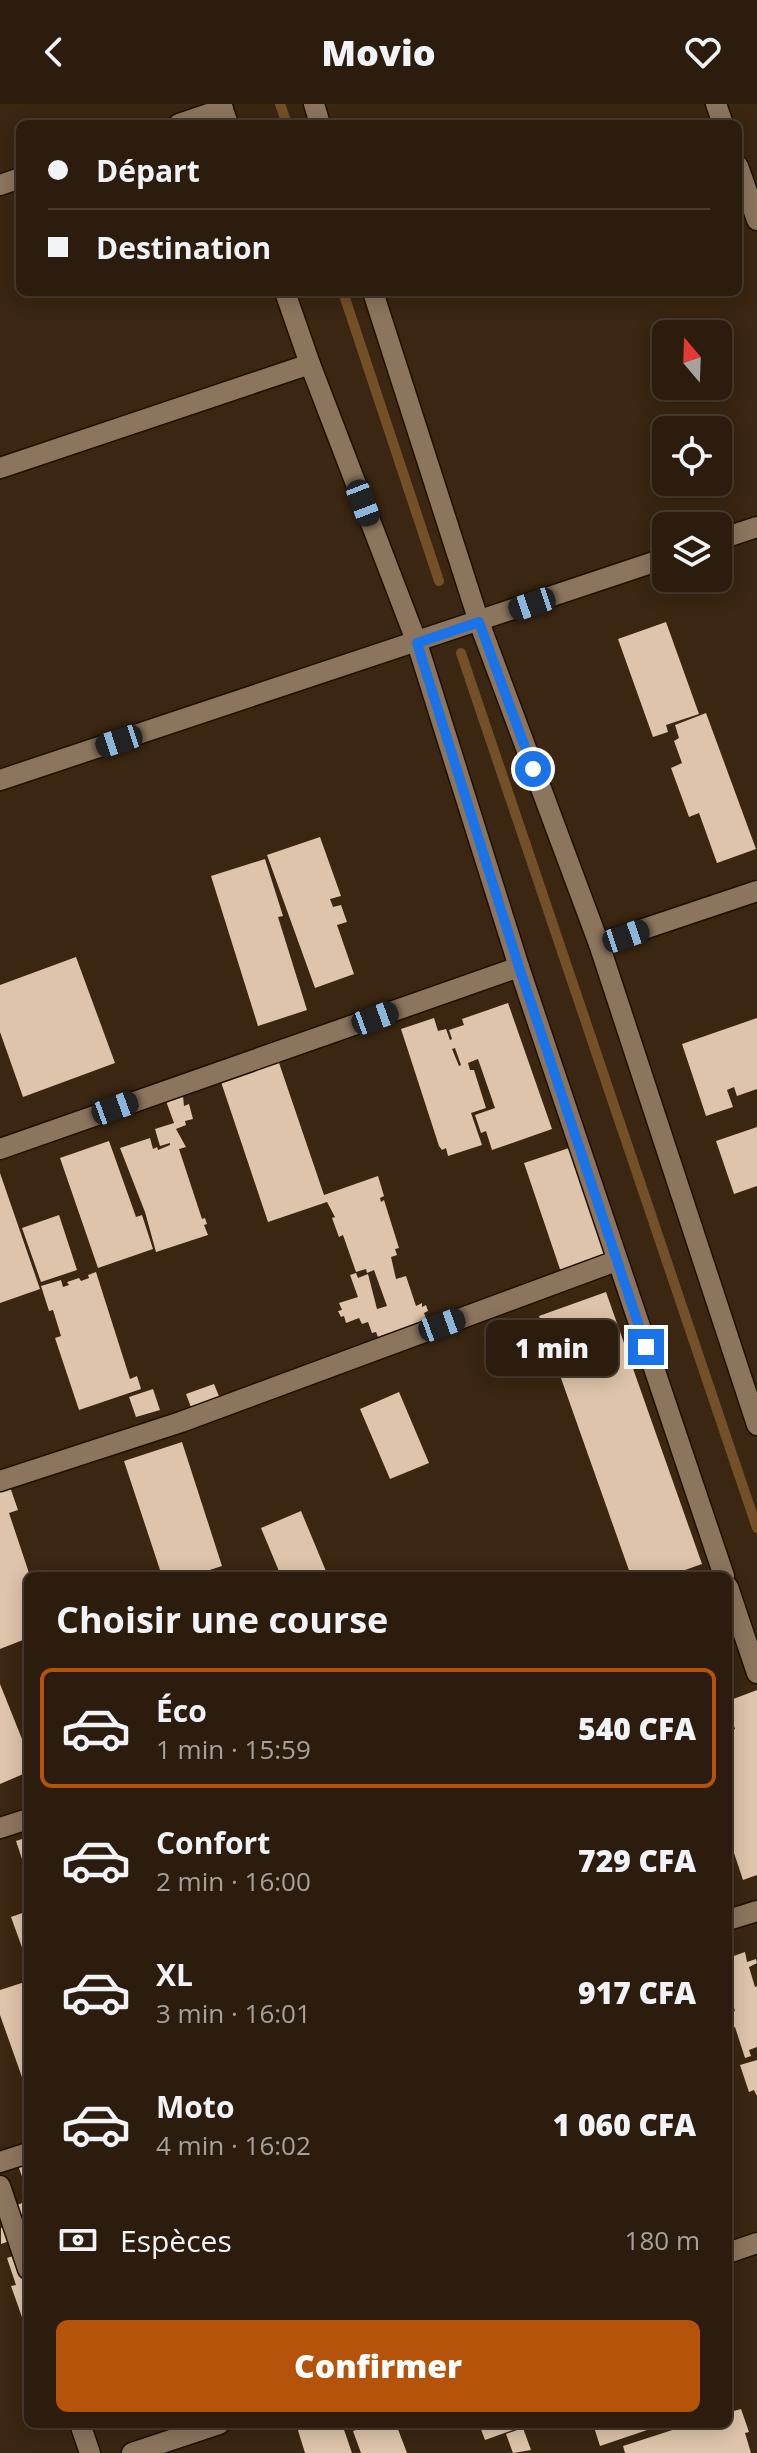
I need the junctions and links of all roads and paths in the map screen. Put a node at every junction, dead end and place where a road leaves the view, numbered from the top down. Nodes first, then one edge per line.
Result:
1 (224, 112) edge
2 (194, 120) edge
3 (742, 177) edge
4 (756, 216) edge
5 (286, 296) edge
6 (374, 296) edge
7 (310, 364) junction
8 (0, 468) edge
9 (757, 527) edge
10 (732, 535) edge
11 (652, 563) edge
12 (479, 622) junction
13 (417, 643) junction
14 (0, 780) edge
15 (757, 891) edge
16 (599, 944) junction
17 (519, 967) junction
18 (0, 1149) edge
19 (616, 1261) junction
20 (757, 1425) edge
21 (0, 1481) edge
22 (723, 1572) edge
23 (732, 1600) edge
24 (757, 1673) edge
25 (24, 1820) edge
26 (0, 1828) edge
27 (757, 1911) edge
28 (732, 1919) edge
29 (24, 2154) edge
30 (0, 2162) edge
31 (0, 2186) edge
32 (757, 2243) edge
33 (732, 2252) edge
34 (24, 2257) edge
35 (81, 2428) edge
36 (207, 2428) edge
37 (90, 2453) edge
38 (132, 2453) edge

1 - 2 street
3 - 4 street
5 - 7 street
6 - 12 street
7 - 8 street
7 - 13 street
9 - 10 street
11 - 12 street
12 - 13 street
12 - 16 street
13 - 14 street
13 - 17 street
15 - 16 street
16 - 20 street
17 - 18 street
17 - 19 street
19 - 21 street
19 - 22 street
23 - 24 street
25 - 26 street
27 - 28 street
29 - 30 street
31 - 34 street
32 - 33 street
35 - 37 street
36 - 38 street

